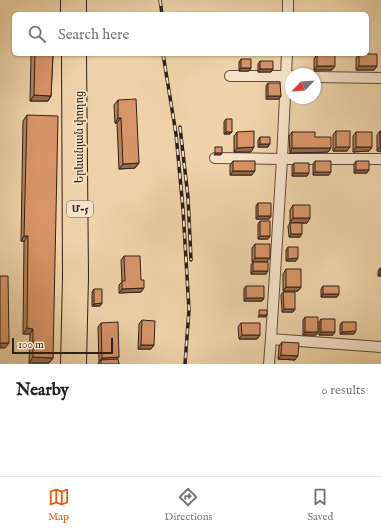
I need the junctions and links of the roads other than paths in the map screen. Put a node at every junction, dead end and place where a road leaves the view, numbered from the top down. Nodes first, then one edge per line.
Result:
1 (68, 0) edge
2 (79, 0) edge
3 (288, 0) edge
4 (68, 12) edge
5 (79, 12) edge
6 (288, 12) edge
7 (69, 56) edge
8 (79, 56) edge
9 (287, 56) edge
10 (288, 68) edge
11 (230, 76) dead end
12 (285, 76) edge
13 (321, 77) edge
14 (381, 78) edge
15 (287, 104) edge
16 (75, 153) junction
17 (215, 158) dead end
18 (282, 159) junction
19 (381, 159) edge
20 (75, 277) junction
21 (271, 339) junction
22 (381, 347) edge
23 (68, 364) edge
24 (79, 364) edge
25 (269, 364) edge

1 - 4 highway
2 - 5 highway
3 - 6 street
7 - 16 highway, Երևանյան փողոց / Մ-5
8 - 16 highway, Երևանյան փողոց / Մ-5
9 - 10 street
11 - 12 street
13 - 14 street
15 - 18 street
16 - 20 highway, Երևանյան փողոց / Մ-5
17 - 18 street
18 - 19 street
18 - 21 street
20 - 23 highway, Երևանյան փողոց / Մ-5
20 - 24 highway, Երևանյան փողոց / Մ-5
21 - 22 street
21 - 25 street

